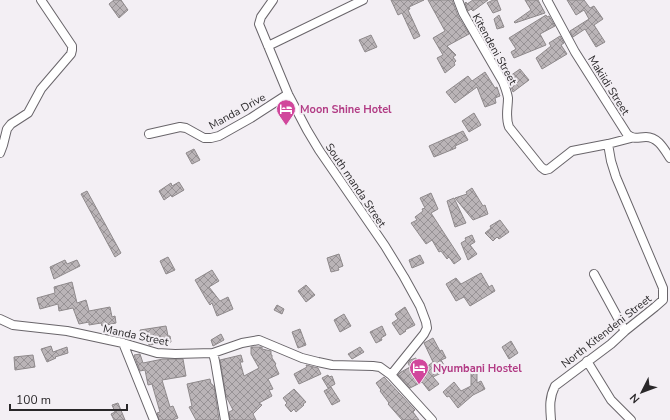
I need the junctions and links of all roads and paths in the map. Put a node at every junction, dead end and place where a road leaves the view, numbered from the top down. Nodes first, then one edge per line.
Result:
1 (40, 0) edge
2 (273, 0) edge
3 (363, 0) edge
4 (458, 0) edge
5 (547, 0) edge
6 (268, 46) junction
7 (288, 94) junction
8 (149, 134) dead end
9 (631, 138) junction
10 (608, 144) junction
11 (0, 153) edge
12 (670, 158) edge
13 (594, 274) dead end
14 (666, 300) edge
15 (0, 319) edge
16 (625, 331) junction
17 (123, 343) junction
18 (213, 354) junction
19 (587, 360) junction
20 (391, 374) junction
21 (154, 420) edge
22 (225, 420) edge
23 (432, 420) edge
24 (551, 420) edge
25 (631, 420) edge

1 - 11 street
2 - 6 street, South manda Street
3 - 6 street
4 - 10 street, Kitendeni Street
5 - 9 street, Makiidi Street
6 - 7 street, South manda Street
7 - 8 street, Manda Drive
7 - 20 street, South manda Street
9 - 10 street, Kitendeni Street
9 - 12 street
10 - 14 street, North Kitendeni Street
13 - 16 street
14 - 16 street, North Kitendeni Street
15 - 17 street, Manda Street
16 - 19 street, North Kitendeni Street
17 - 18 street, Manda Street
17 - 21 street
18 - 20 street, Manda Street
18 - 22 street
19 - 24 street, North Kitendeni Street
19 - 25 street
20 - 23 street, Manda Street

